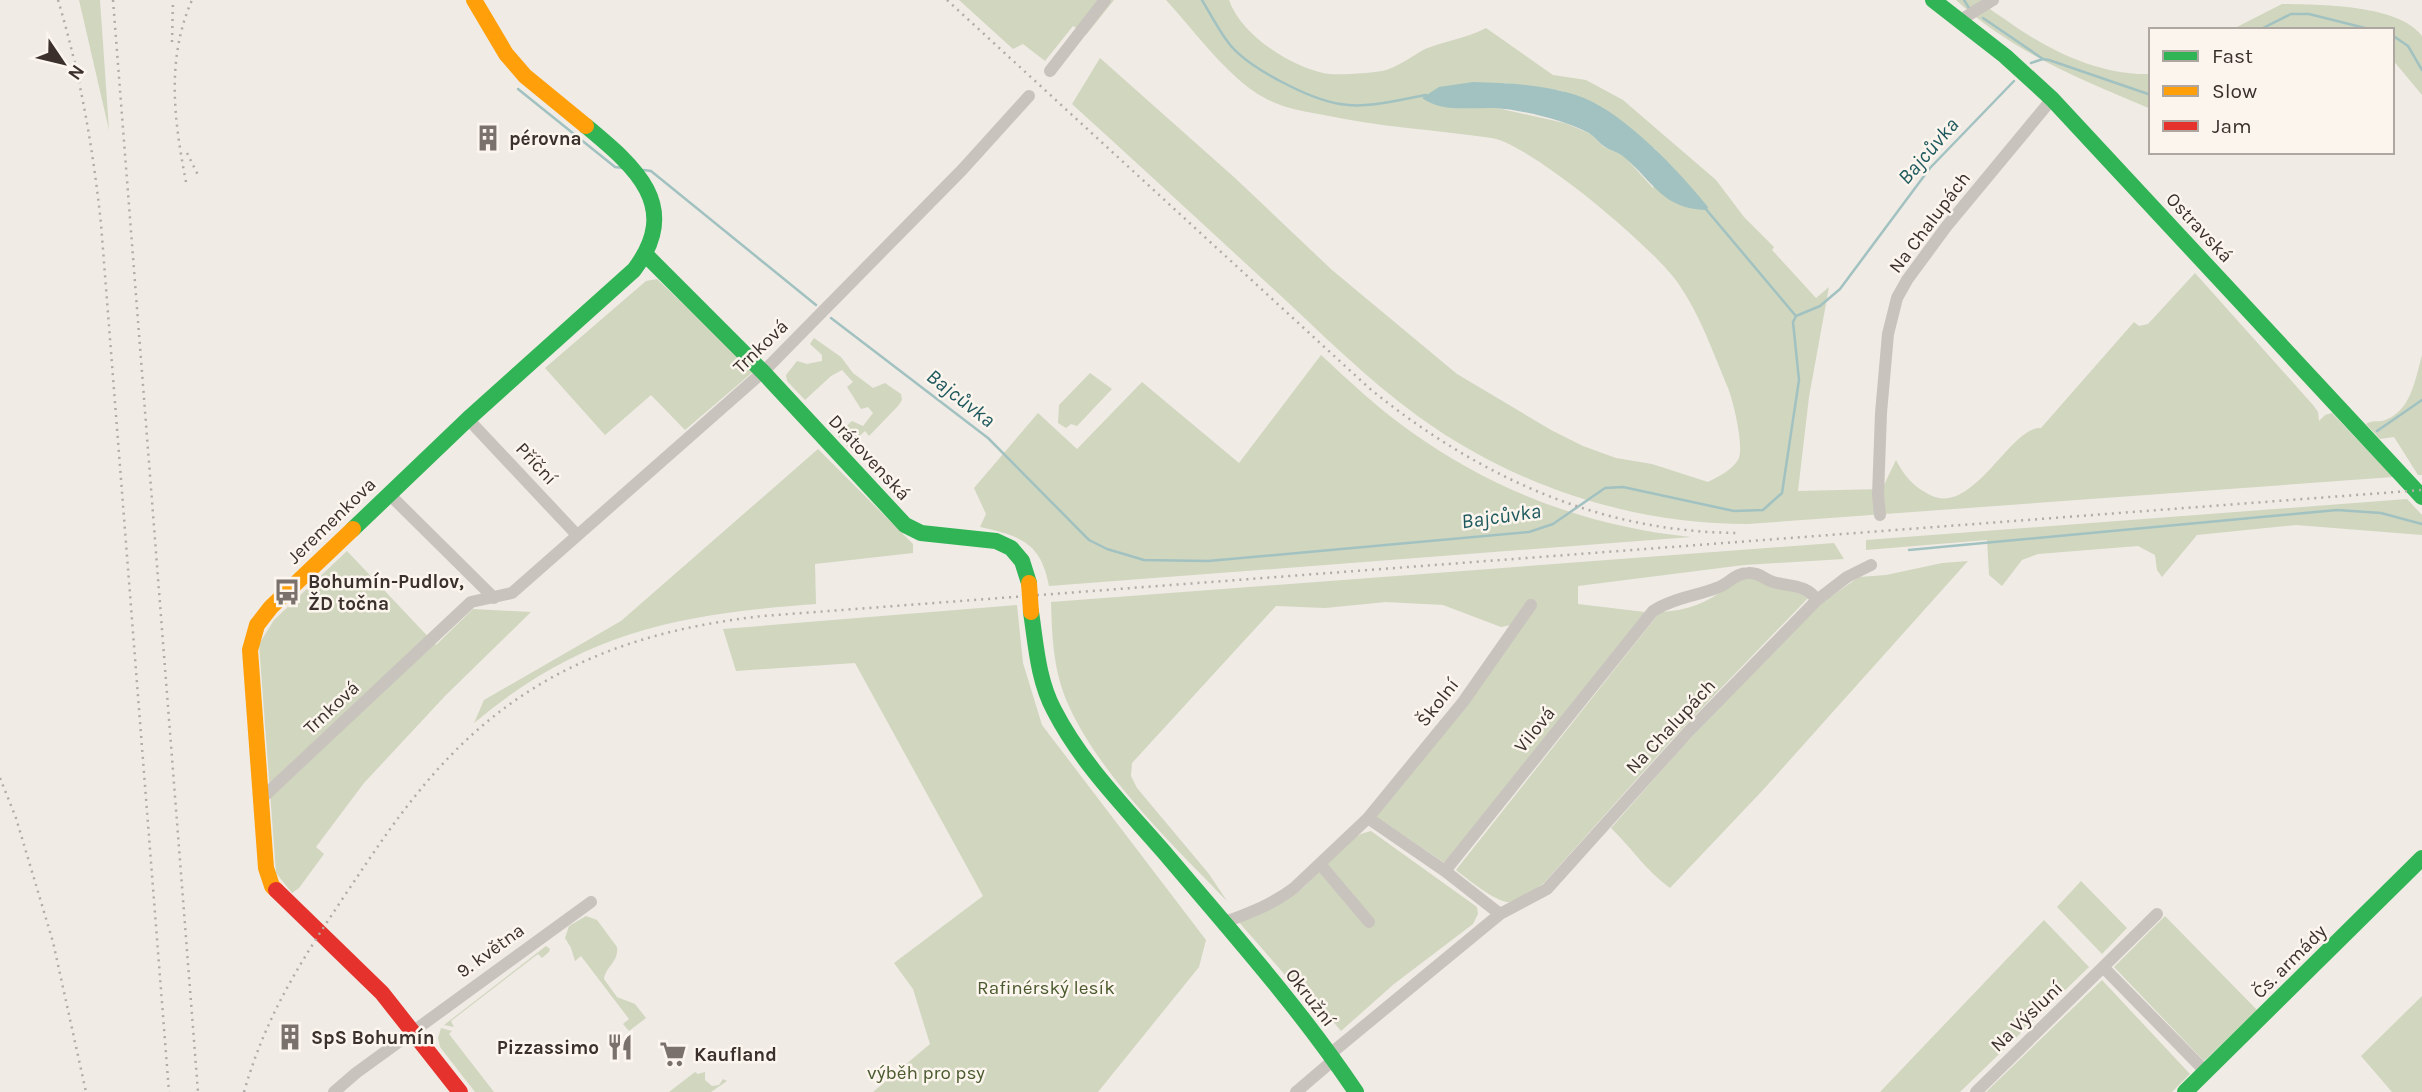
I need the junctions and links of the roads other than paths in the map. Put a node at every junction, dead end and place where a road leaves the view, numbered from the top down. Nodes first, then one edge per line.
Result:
1 (474, 0) edge
2 (1105, 0) edge
3 (1933, 0) edge
4 (1993, 0) edge
5 (1959, 20) junction
6 (1050, 71) dead end
7 (1029, 96) dead end
8 (2052, 99) junction
9 (646, 256) junction
10 (763, 372) junction
11 (468, 419) junction
12 (389, 494) junction
13 (2422, 497) edge
14 (1880, 515) dead end
15 (577, 534) junction
16 (1871, 565) dead end
17 (494, 597) junction
18 (1817, 600) junction
19 (1531, 605) dead end
20 (261, 799) junction
21 (1368, 818) junction
22 (2422, 858) edge
23 (1320, 864) junction
24 (1445, 871) junction
25 (591, 902) dead end
26 (1500, 914) junction
27 (2157, 914) dead end
28 (1225, 922) junction
29 (1369, 922) dead end
30 (2104, 968) junction
31 (414, 1032) junction
32 (1333, 1058) junction
33 (2206, 1072) junction
34 (334, 1092) edge
35 (460, 1092) edge
36 (1296, 1092) edge
37 (1356, 1092) edge
38 (1976, 1092) edge
39 (2185, 1092) edge

1 - 9 street
2 - 6 street
3 - 5 street, Ostravská
4 - 5 street
5 - 8 street, Ostravská
7 - 10 street, Trnková
8 - 13 street, Ostravská
8 - 14 street, Na Chalupách
9 - 10 street, Drátovenská
9 - 11 street, Jeremenkova
10 - 15 street, Trnková
10 - 28 street, Drátovenská, bridge
11 - 12 street, Jeremenkova
11 - 15 street, Příční
12 - 17 street
12 - 20 street, Jeremenkova
15 - 17 street, Trnková
16 - 18 street, Na Chalupách
17 - 20 street, Trnková
18 - 24 street, Vilová
18 - 26 street, Na Chalupách
19 - 21 street, Školní
20 - 31 street, Jeremenkova
21 - 23 street, Školní
21 - 24 street
22 - 33 street, Čs. armády
23 - 28 street, Školní
23 - 29 street
24 - 26 street
25 - 31 street, 9. května
26 - 32 street, Na Chalupách
27 - 30 street, Na Výsluní
28 - 32 street, Okružní
30 - 33 street
30 - 38 street, Na Výsluní
31 - 34 street, 9. května
31 - 35 street
32 - 36 street
32 - 37 street, Okružní
33 - 39 street, Čs. armády

